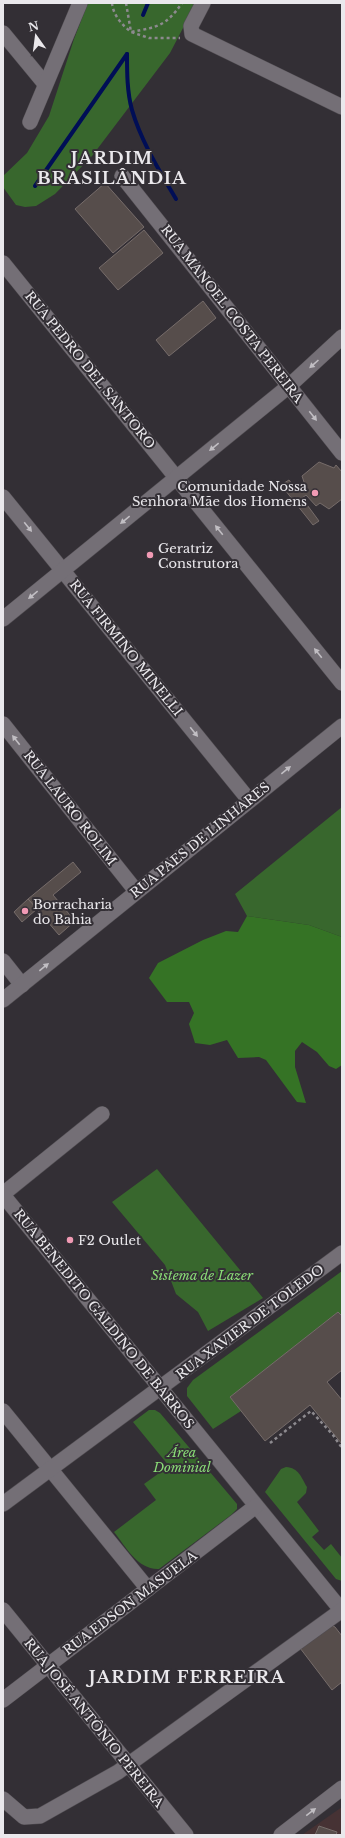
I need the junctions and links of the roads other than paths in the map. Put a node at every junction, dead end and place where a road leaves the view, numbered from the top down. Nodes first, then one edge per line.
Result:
1 (80, 3) edge
2 (203, 3) edge
3 (3, 33) edge
4 (45, 84) junction
5 (342, 107) edge
6 (30, 122) dead end
7 (122, 176) dead end
8 (3, 263) edge
9 (342, 337) edge
10 (289, 386) junction
11 (342, 453) edge
12 (177, 477) junction
13 (3, 497) edge
14 (63, 571) junction
15 (3, 619) edge
16 (342, 683) edge
17 (3, 724) edge
18 (342, 726) edge
19 (249, 800) junction
20 (136, 891) junction
21 (3, 961) edge
22 (22, 985) junction
23 (3, 1000) edge
24 (102, 1114) dead end
25 (3, 1194) edge
26 (342, 1253) edge
27 (160, 1388) junction
28 (3, 1411) edge
29 (50, 1469) junction
30 (3, 1504) edge
31 (256, 1506) junction
32 (148, 1589) junction
33 (3, 1610) edge
34 (342, 1611) edge
35 (48, 1666) junction
36 (3, 1700) edge
37 (128, 1765) junction
38 (342, 1788) edge
39 (3, 1799) edge
40 (186, 1835) edge
41 (280, 1835) edge

1 - 4 street
2 - 5 street
3 - 4 street
4 - 6 street
7 - 10 street, RUA MANOEL COSTA PEREIRA
8 - 12 street, RUA PEDRO DEL SANTORO
9 -> 10 street
10 -> 11 street, RUA MANOEL COSTA PEREIRA
10 -> 12 street
12 -> 14 street
16 -> 12 street
13 -> 14 street, RUA FIRMINO MINELLI
14 -> 15 street
14 -> 19 street, RUA FIRMINO MINELLI
20 -> 17 street, RUA LAURO ROLIM
19 -> 18 street, RUA PAES DE LINHARES
19 - 20 street, RUA PAES DE LINHARES
22 -> 20 street, RUA PAES DE LINHARES
21 - 22 street
22 - 23 street, RUA PAES DE LINHARES
24 - 25 street
25 - 27 street, RUA BENEDITO GALDINO DE BARROS
26 - 27 street, RUA XAVIER DE TOLEDO
27 - 29 street, RUA XAVIER DE TOLEDO
27 - 31 street, RUA BENEDITO GALDINO DE BARROS
28 - 29 street
29 - 30 street, RUA XAVIER DE TOLEDO
29 - 32 street
31 - 32 street, RUA EDSON MASUELA
31 - 34 street, RUA BENEDITO GALDINO DE BARROS
32 - 35 street, RUA EDSON MASUELA
33 - 35 street, RUA JOSÉ ANTÔNIO PEREIRA
34 - 37 street
35 - 36 street, RUA EDSON MASUELA
35 - 37 street, RUA JOSÉ ANTÔNIO PEREIRA
37 - 39 street
37 - 40 street, RUA JOSÉ ANTÔNIO PEREIRA
41 -> 38 street

